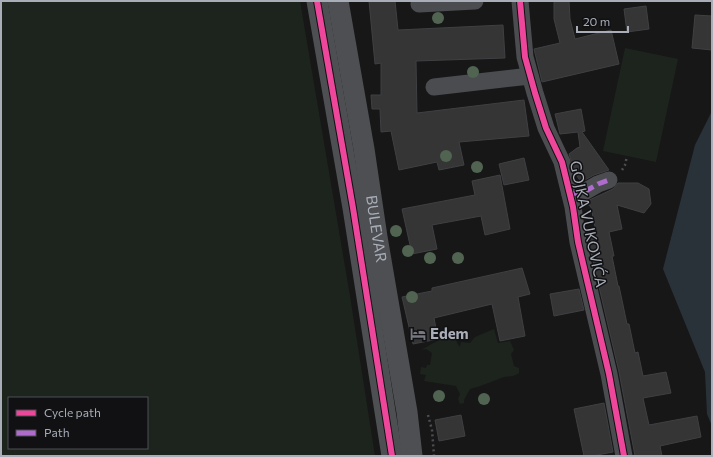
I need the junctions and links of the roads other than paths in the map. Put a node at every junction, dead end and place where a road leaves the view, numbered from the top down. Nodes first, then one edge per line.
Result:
1 (317, 1) edge
2 (338, 1) edge
3 (476, 1) edge
4 (520, 1) edge
5 (419, 4) dead end
6 (530, 76) junction
7 (434, 87) dead end
8 (609, 180) dead end
9 (570, 194) junction
10 (392, 456) edge
11 (412, 456) edge
12 (624, 456) edge

1 - 10 main road
2 - 11 main road, BULEVAR
3 - 5 street
4 - 6 street, GOJKA VUKOVIĆA
6 - 7 street
6 - 9 street, GOJKA VUKOVIĆA
8 - 9 street
9 - 12 street, GOJKA VUKOVIĆA

